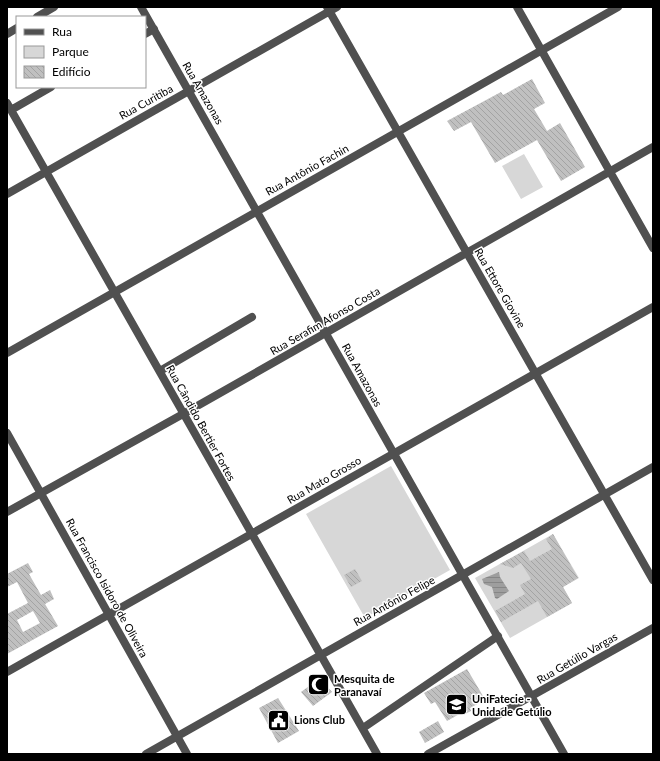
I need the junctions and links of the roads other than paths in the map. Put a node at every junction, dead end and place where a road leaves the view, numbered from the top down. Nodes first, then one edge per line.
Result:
1 (54, 7) edge
2 (141, 7) edge
3 (337, 7) edge
4 (517, 7) edge
5 (618, 7) edge
6 (328, 9) edge
7 (39, 16) edge
8 (16, 29) edge
9 (154, 29) junction
10 (146, 33) edge
11 (7, 34) edge
12 (542, 51) junction
13 (49, 88) edge
14 (189, 91) junction
15 (9, 106) edge
16 (397, 132) junction
17 (653, 147) edge
18 (45, 171) junction
19 (610, 172) junction
20 (7, 194) edge
21 (258, 211) junction
22 (653, 248) edge
23 (467, 252) junction
24 (114, 291) junction
25 (653, 307) edge
26 (252, 317) dead end
27 (326, 333) junction
28 (7, 352) edge
29 (160, 371) junction
30 (536, 373) junction
31 (183, 414) junction
32 (7, 433) edge
33 (393, 453) junction
34 (653, 467) edge
35 (42, 493) junction
36 (604, 494) junction
37 (7, 512) edge
38 (251, 534) junction
39 (463, 574) junction
40 (653, 580) edge
41 (109, 614) junction
42 (653, 628) edge
43 (498, 636) junction
44 (322, 654) junction
45 (7, 672) edge
46 (532, 697) junction
47 (362, 728) junction
48 (178, 736) junction
49 (146, 754) edge
50 (187, 754) edge
51 (377, 754) edge
52 (428, 754) edge
53 (564, 754) edge

1 - 7 street
2 - 9 street, Rua Amazonas
3 - 6 street, Rua Curitiba
4 - 12 street
5 - 12 street, Rua Antônio Fachin
6 - 14 street, Rua Curitiba
6 - 16 street, Rua Ettore Giovine
8 - 11 street
9 - 10 street
9 - 14 street, Rua Amazonas
12 - 16 street, Rua Antônio Fachin
12 - 19 street
13 - 15 street
14 - 18 street, Rua Curitiba
14 - 21 street, Rua Amazonas
15 - 18 street, Rua Cândido Bertier Fortes
16 - 21 street, Rua Antônio Fachin
16 - 23 street, Rua Ettore Giovine
17 - 19 street, Rua Serafim Afonso Costa
18 - 20 street, Rua Curitiba
18 - 24 street, Rua Cândido Bertier Fortes
19 - 22 street
19 - 23 street, Rua Serafim Afonso Costa
21 - 24 street, Rua Antônio Fachin
21 - 27 street, Rua Amazonas
23 - 27 street, Rua Serafim Afonso Costa
23 - 30 street, Rua Ettore Giovine
24 - 28 street, Rua Antônio Fachin
24 - 29 street, Rua Cândido Bertier Fortes
25 - 30 street, Rua Mato Grosso
26 - 29 street
27 - 31 street, Rua Serafim Afonso Costa
27 - 33 street, Rua Amazonas
29 - 31 street, Rua Cândido Bertier Fortes
30 - 33 street, Rua Mato Grosso
30 - 36 street, Rua Ettore Giovine
31 - 35 street, Rua Serafim Afonso Costa
31 - 38 street, Rua Cândido Bertier Fortes
32 - 35 street, Rua Francisco Isidoro de Oliveira
33 - 38 street, Rua Mato Grosso
33 - 39 street, Rua Amazonas
34 - 36 street, Rua Antônio Felipe
35 - 37 street, Rua Serafim Afonso Costa
35 - 41 street, Rua Francisco Isidoro de Oliveira
36 - 39 street, Rua Antônio Felipe
36 - 40 street, Rua Ettore Giovine
38 - 41 street, Rua Mato Grosso
38 - 44 street, Rua Cândido Bertier Fortes
39 - 43 street, Rua Amazonas
39 - 44 street, Rua Antônio Felipe
41 - 45 street, Rua Mato Grosso
41 - 48 street, Rua Francisco Isidoro de Oliveira
42 - 46 street, Rua Getúlio Vargas
43 - 46 street, Rua Amazonas
43 - 47 street
44 - 47 street, Rua Cândido Bertier Fortes
44 - 48 street, Rua Antônio Felipe
46 - 52 street, Rua Getúlio Vargas
46 - 53 street, Rua Amazonas
47 - 51 street, Rua Cândido Bertier Fortes
48 - 49 street, Rua Antônio Felipe
48 - 50 street, Rua Francisco Isidoro de Oliveira

